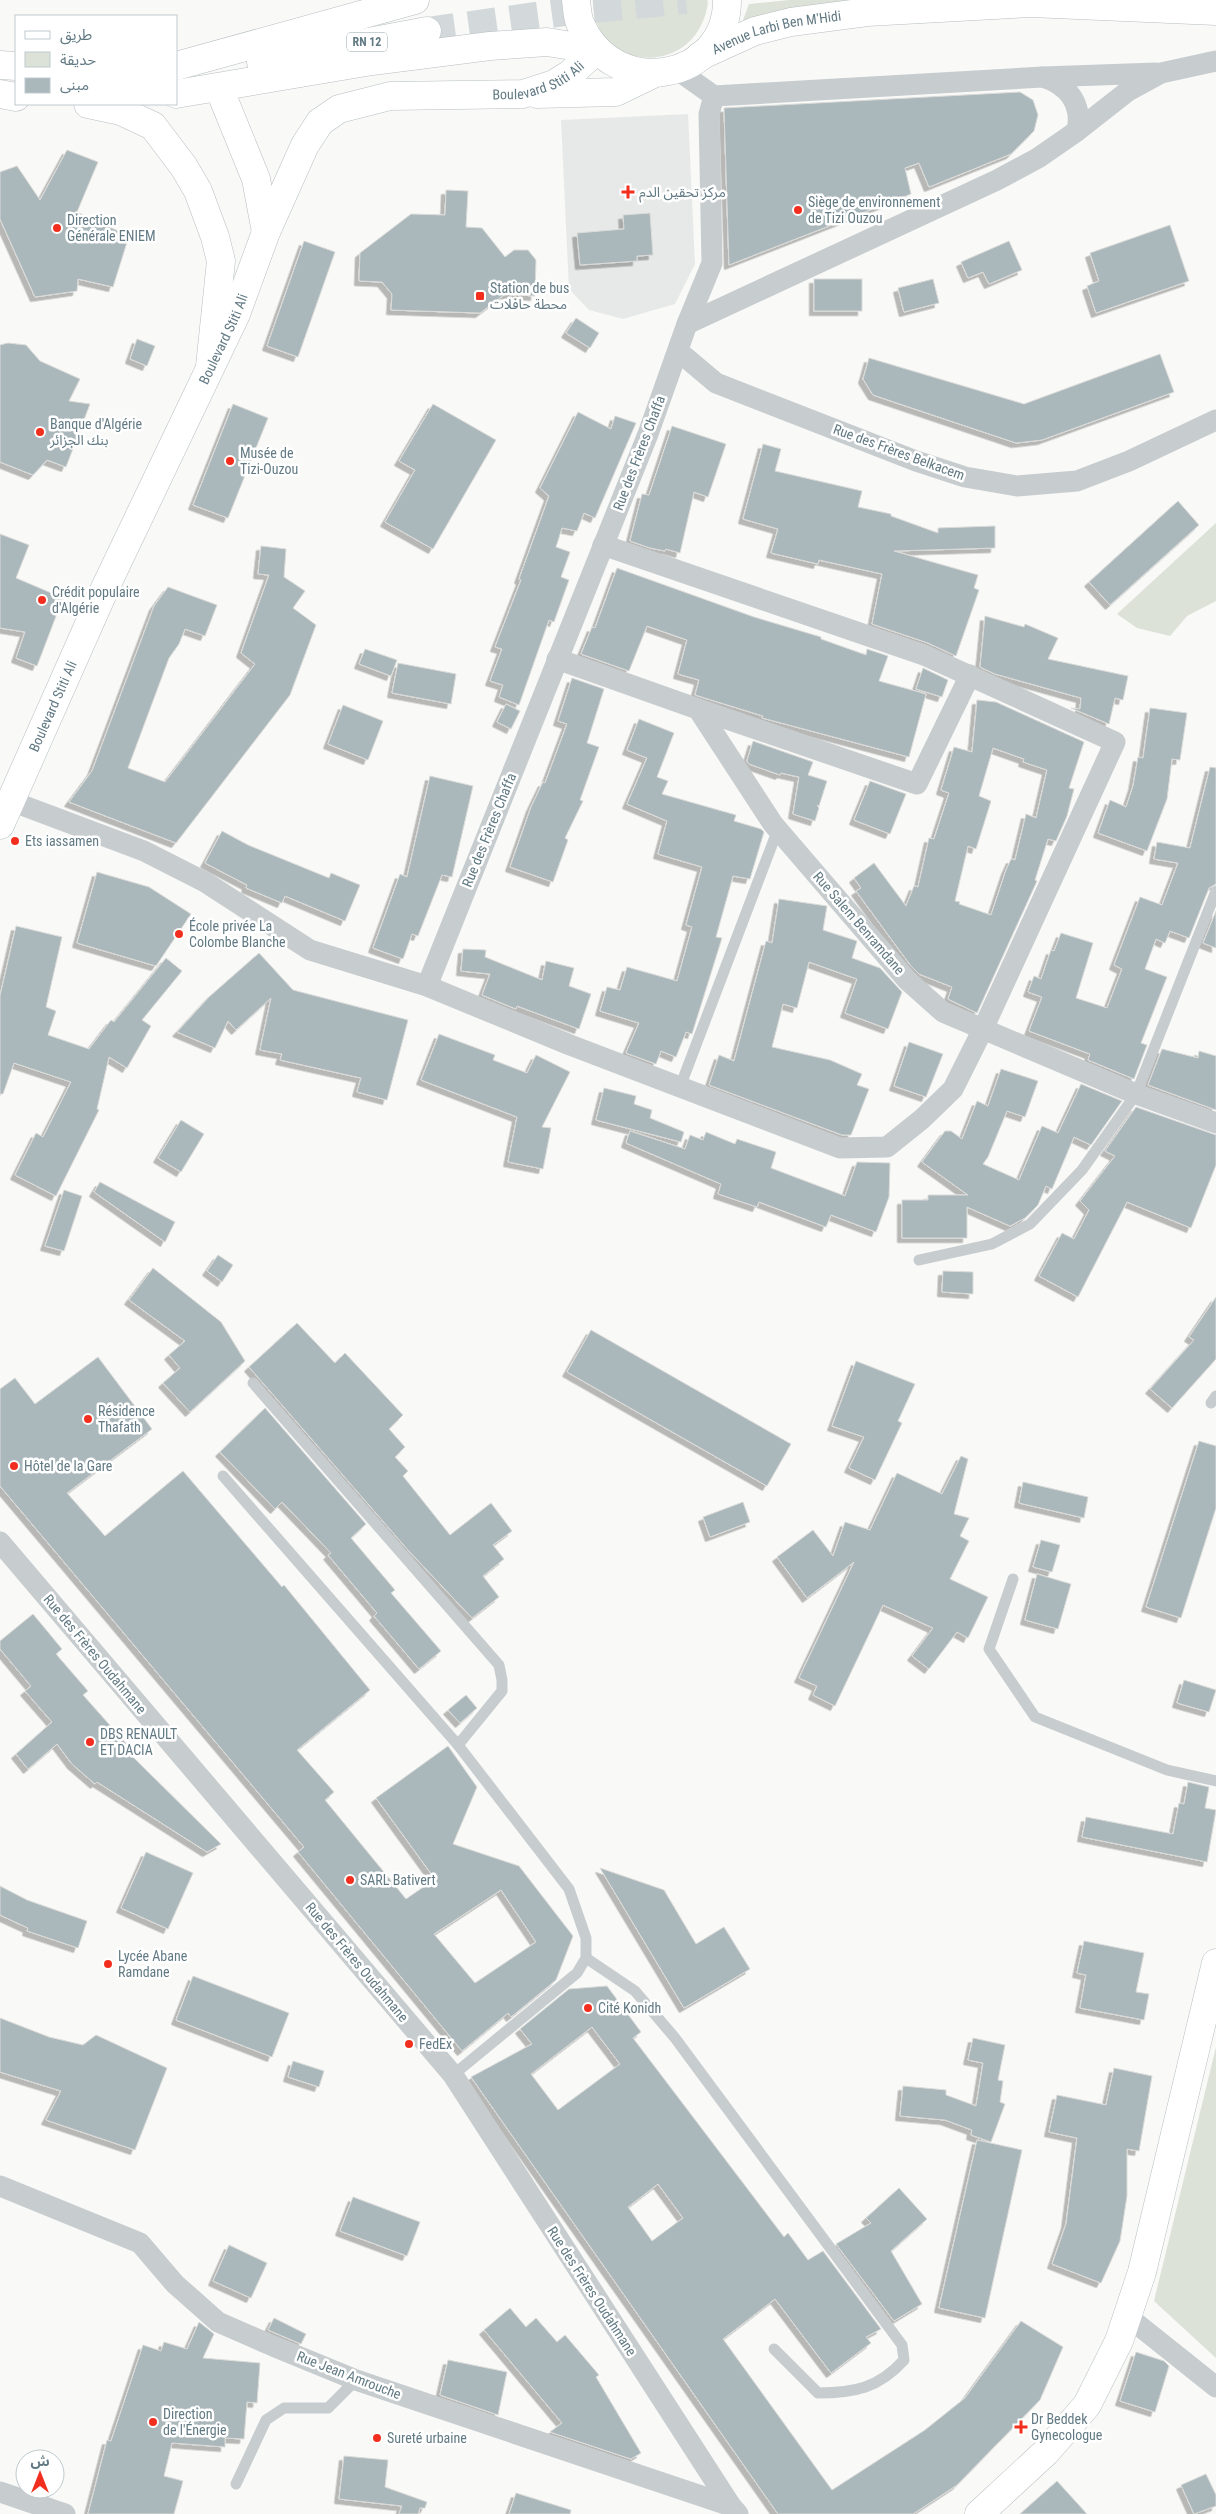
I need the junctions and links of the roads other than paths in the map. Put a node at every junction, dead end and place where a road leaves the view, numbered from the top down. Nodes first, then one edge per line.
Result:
1 (415, 0) edge
2 (576, 0) edge
3 (727, 0) edge
4 (1216, 11) edge
5 (427, 32) tunnel mouth
6 (597, 50) junction
7 (306, 54) junction
8 (700, 56) junction
9 (208, 59) junction
10 (1216, 61) edge
11 (0, 65) edge
12 (15, 66) edge
13 (178, 66) edge
14 (664, 72) junction
15 (1161, 73) junction
16 (1043, 77) junction
17 (219, 88) junction
18 (0, 94) edge
19 (178, 94) edge
20 (523, 94) junction
21 (714, 96) junction
22 (15, 97) edge
23 (93, 105) edge
24 (1077, 131) junction
25 (266, 232) junction
26 (687, 324) junction
27 (678, 351) junction
28 (210, 366) junction
29 (1216, 420) edge
30 (603, 545) junction
31 (557, 659) junction
32 (970, 675) junction
33 (698, 709) junction
34 (5, 813) edge
35 (778, 829) junction
36 (1216, 890) edge
37 (427, 986) junction
38 (983, 1029) junction
39 (680, 1087) junction
40 (1136, 1094) junction
41 (1216, 1124) edge
42 (919, 1260) dead end
43 (253, 1383) dead end
44 (223, 1476) dead end
45 (0, 1542) edge
46 (1013, 1579) dead end
47 (458, 1745) junction
48 (1216, 1781) edge
49 (586, 1958) junction
50 (1216, 1962) edge
51 (453, 2074) junction
52 (0, 2186) edge
53 (1127, 2316) junction
54 (774, 2349) dead end
55 (356, 2380) junction
56 (1216, 2387) edge
57 (236, 2484) dead end
58 (0, 2492) edge
59 (734, 2510) edge
60 (65, 2514) edge
61 (979, 2514) edge

1 - 9 main road
2 - 6 main road
3 - 8 main road
4 - 8 main road, Avenue Larbi Ben M'Hidi
5 - 7 main road, RN 12
6 - 14 main road
6 - 17 main road
6 - 20 main road, Boulevard Stiti Ali
7 - 9 main road, RN 12
7 - 17 main road, RN 12
8 - 14 main road
9 - 13 main road, RN 12
10 - 15 street
11 - 12 main road
14 - 20 main road
14 - 21 street
15 - 16 street
15 - 24 street
16 - 21 street
16 - 24 street
17 - 19 main road, RN 12
17 - 25 main road
18 - 22 main road
20 - 25 main road, Boulevard Stiti Ali
21 - 26 street, Rue des Frères Chaffa
23 - 28 main road
24 - 26 street
25 - 28 main road, Boulevard Stiti Ali
26 - 27 street, Rue des Frères Chaffa
27 - 29 street, Rue des Frères Belkacem
27 - 30 street, Rue des Frères Chaffa
28 - 34 main road, Boulevard Stiti Ali
30 - 31 street, Rue des Frères Chaffa
30 - 32 street
31 - 33 street
31 - 37 street, Rue des Frères Chaffa
32 - 33 street
32 - 38 street
33 - 35 street, Rue Salem Benramdane
34 - 37 street
35 - 38 street, Rue Salem Benramdane
35 - 39 lane
36 - 40 lane
37 - 39 street
38 - 39 street
38 - 40 street, Rue Salem Benramdane
40 - 41 street, Rue Salem Benramdane
40 - 42 lane
43 - 47 lane
44 - 47 lane
45 - 51 street, Rue des Frères Oudahmane
46 - 48 lane
47 - 49 lane
49 - 51 lane
49 - 54 lane
50 - 53 main road
51 - 59 street, Rue des Frères Oudahmane
52 - 55 street, Rue Jean Amrouche
53 - 56 street
53 - 61 main road
55 - 57 lane
55 - 59 street, Rue Jean Amrouche
58 - 60 street

